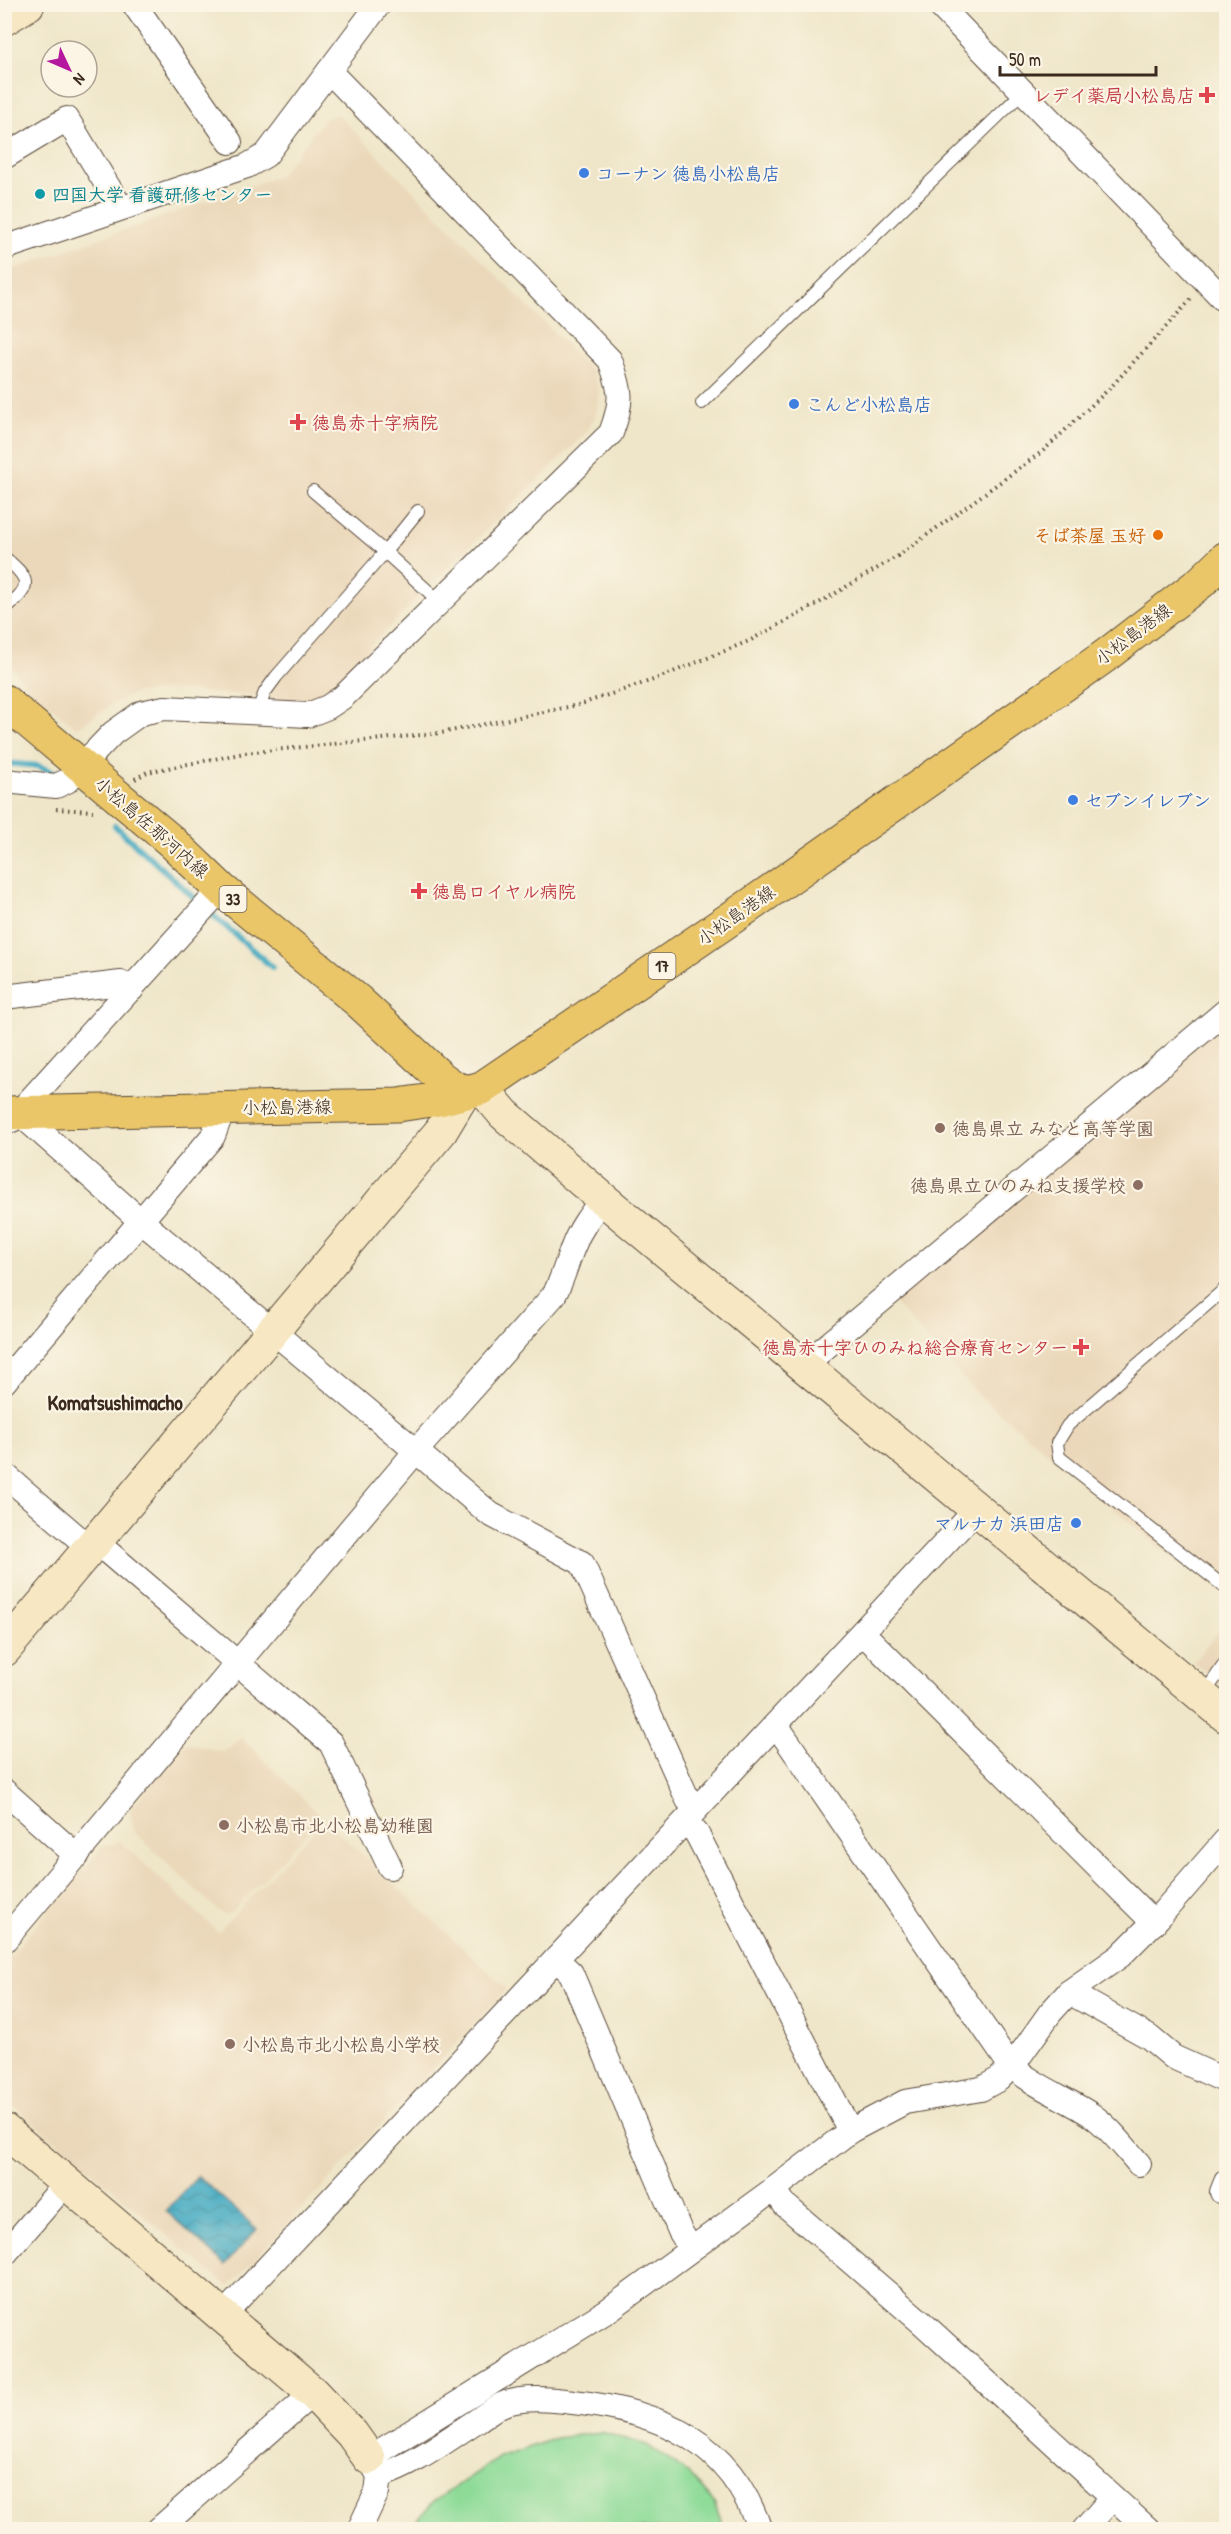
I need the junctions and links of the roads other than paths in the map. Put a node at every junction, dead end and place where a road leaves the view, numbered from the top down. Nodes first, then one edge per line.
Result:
1 (28, 4) edge
2 (134, 4) edge
3 (379, 4) edge
4 (938, 4) edge
5 (4, 19) edge
6 (329, 71) junction
7 (1023, 92) junction
8 (230, 142) dead end
9 (4, 158) edge
10 (121, 208) junction
11 (4, 248) edge
12 (1227, 302) edge
13 (702, 403) dead end
14 (313, 492) dead end
15 (418, 511) dead end
16 (385, 552) junction
17 (4, 557) edge
18 (1227, 558) edge
19 (440, 602) junction
20 (4, 609) edge
21 (4, 701) edge
22 (257, 713) junction
23 (82, 766) junction
24 (4, 781) edge
25 (210, 901) junction
26 (132, 988) junction
27 (4, 998) edge
28 (1227, 1011) edge
29 (473, 1090) junction
30 (223, 1109) junction
31 (9, 1118) edge
32 (603, 1199) junction
33 (141, 1221) junction
34 (1227, 1288) edge
35 (273, 1331) junction
36 (803, 1366) junction
37 (4, 1382) edge
38 (416, 1451) junction
39 (4, 1474) edge
40 (978, 1508) junction
41 (94, 1546) junction
42 (1227, 1588) edge
43 (863, 1633) junction
44 (4, 1650) edge
45 (1227, 1662) edge
46 (239, 1663) junction
47 (1215, 1705) edge
48 (777, 1726) junction
49 (4, 1791) edge
50 (691, 1815) junction
51 (1227, 1840) edge
52 (77, 1856) junction
53 (390, 1867) dead end
54 (1154, 1923) junction
55 (4, 1941) edge
56 (556, 1959) junction
57 (1070, 1992) junction
58 (1011, 2066) junction
59 (1227, 2081) edge
60 (4, 2130) edge
61 (850, 2131) junction
62 (1139, 2164) dead end
63 (67, 2182) junction
64 (774, 2189) junction
65 (691, 2249) junction
66 (4, 2255) edge
67 (223, 2315) junction
68 (313, 2393) junction
69 (374, 2467) junction
70 (1112, 2498) junction
71 (158, 2529) edge
72 (359, 2529) edge
73 (760, 2529) edge
74 (1084, 2529) edge
75 (1149, 2529) edge

1 - 5 street
2 - 8 street
3 - 6 street
4 - 7 street
6 - 10 street
6 - 19 street
7 - 12 street
7 - 13 lane
9 - 10 street
10 - 11 street
14 - 16 lane
15 - 16 lane
16 - 19 lane
16 - 22 lane
17 - 20 lane
18 - 29 main road, 小松島港線 / 17
19 - 22 street
21 - 23 main road, 小松島佐那河内線 / 33
22 - 23 street
23 - 24 street
23 - 25 main road, 小松島佐那河内線 / 33
25 - 26 street
25 - 29 main road, 小松島佐那河内線 / 33
26 - 27 street
26 - 31 street
28 - 36 street
29 - 30 main road, 小松島港線 / 17
29 - 32 street
29 - 35 street
30 - 31 main road, 小松島港線 / 17
30 - 33 street
31 - 33 street
32 - 36 street
32 - 38 street
33 - 35 street
33 - 37 street
34 - 42 lane
35 - 38 street
35 - 41 street
36 - 40 street
38 - 46 street
38 - 50 street
39 - 41 street
40 - 43 street
40 - 47 street
41 - 44 street
41 - 46 street
43 - 48 street
43 - 54 street
45 - 47 lane
46 - 52 street
46 - 53 street
48 - 50 street
48 - 58 street
49 - 52 street
50 - 56 street
50 - 61 street
51 - 54 street
52 - 55 street
54 - 57 street
56 - 65 street
56 - 67 street
57 - 58 street
57 - 59 street
58 - 61 street
58 - 62 street
60 - 63 street
61 - 64 street
63 - 66 street
63 - 67 street
64 - 65 street
64 - 70 street
65 - 69 street
67 - 68 street
68 - 69 street
68 - 71 street
69 - 72 street
69 - 73 street
70 - 74 street
70 - 75 street

